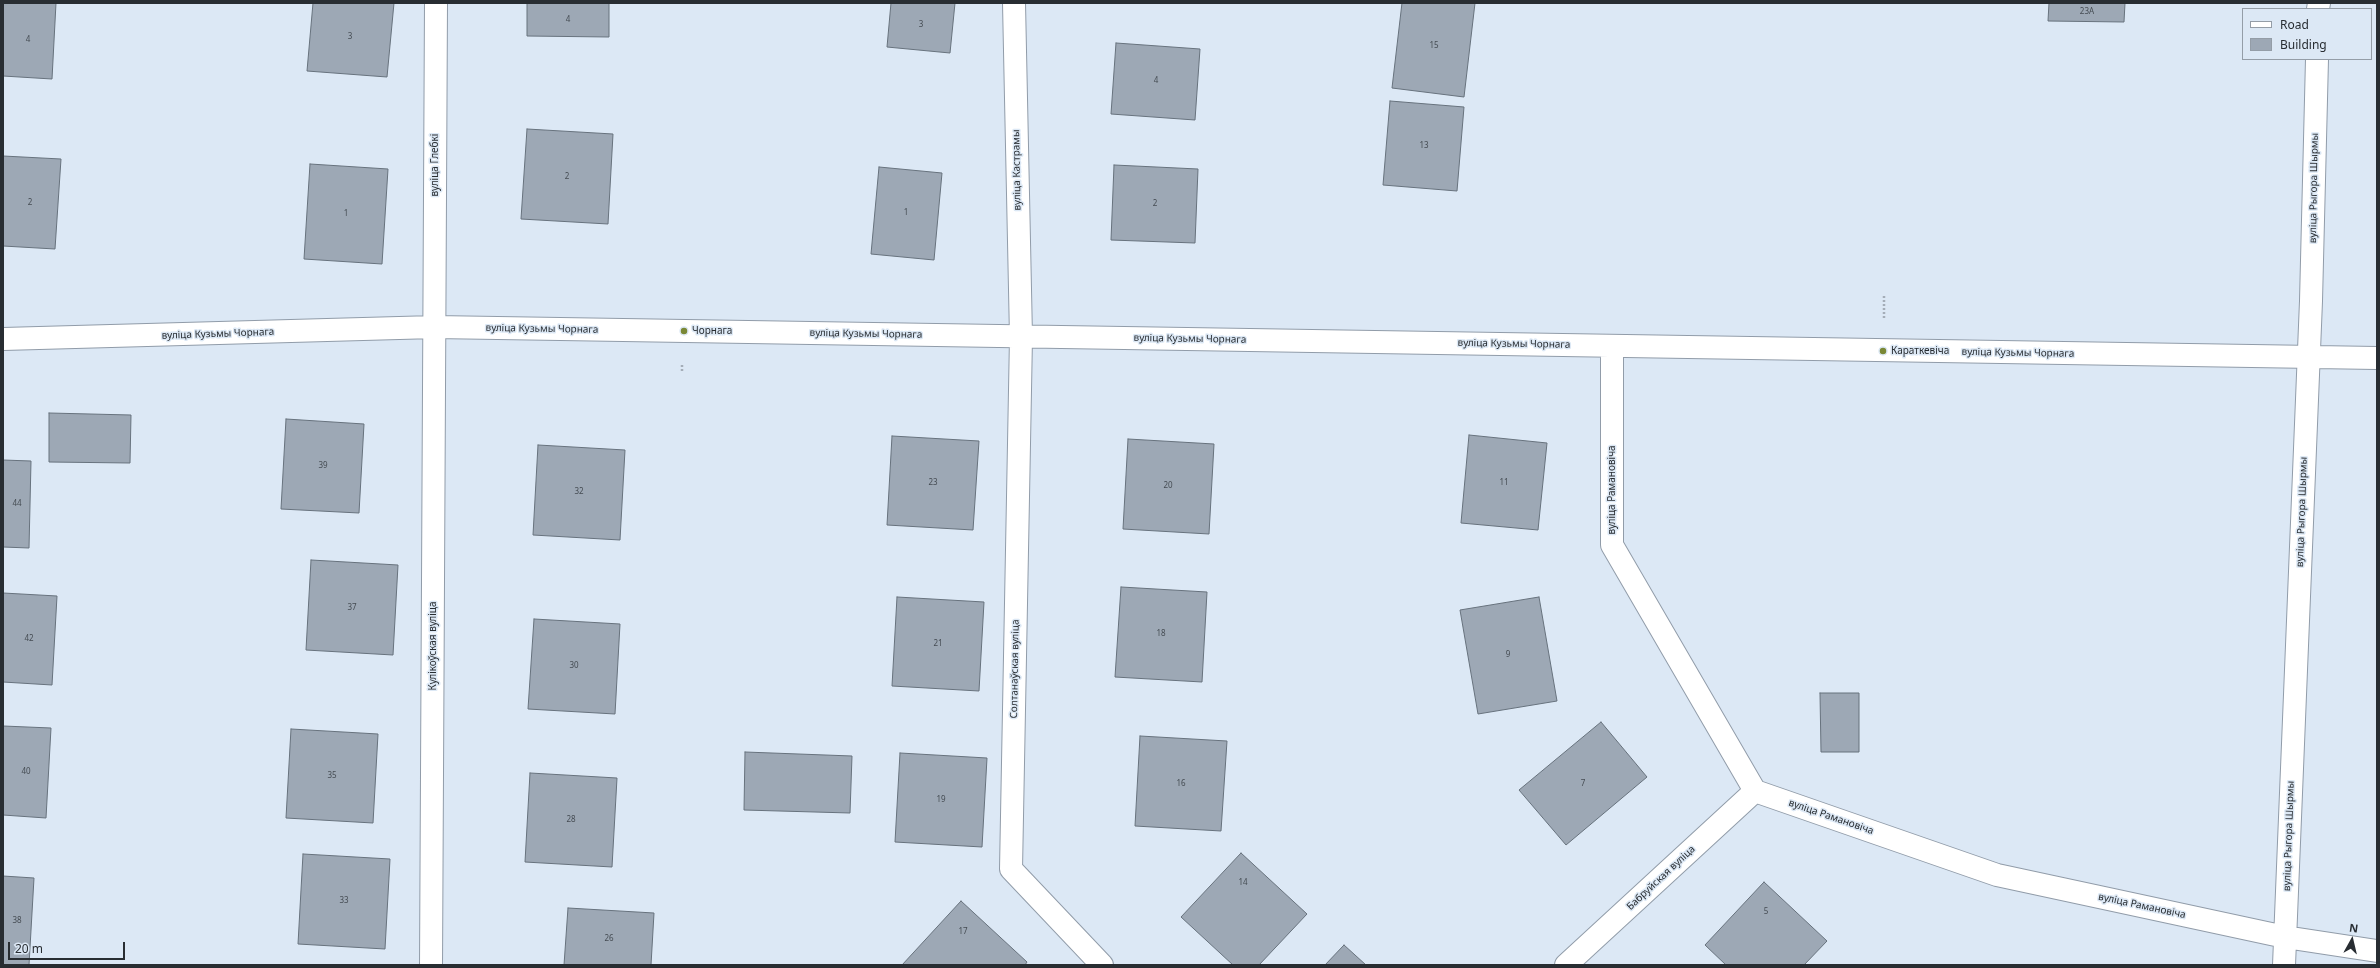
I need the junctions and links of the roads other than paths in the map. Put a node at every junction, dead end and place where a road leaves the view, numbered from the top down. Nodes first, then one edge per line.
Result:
1 (436, 3) edge
2 (1014, 3) edge
3 (2317, 60) edge
4 (435, 327) junction
5 (1021, 337) junction
6 (3, 339) edge
7 (1612, 346) junction
8 (2308, 357) junction
9 (2377, 358) edge
10 (1755, 791) junction
11 (2285, 937) junction
12 (2377, 951) edge
13 (431, 965) edge
14 (1102, 965) edge
15 (1566, 965) edge
16 (2284, 965) edge

1 - 4 street, вуліца Глебкі
2 - 5 street, вуліца Кастрамы
3 - 8 street, вуліца Рыгора Шырмы
4 - 5 street, вуліца Кузьмы Чорнага
4 - 6 street, вуліца Кузьмы Чорнага
4 - 13 street, Кулікоўская вуліца
5 - 7 street, вуліца Кузьмы Чорнага
5 - 14 street, Солтанаўская вуліца
7 - 8 street, вуліца Кузьмы Чорнага
7 - 10 street, вуліца Рамановіча
8 - 9 street, вуліца Кузьмы Чорнага
8 - 11 street, вуліца Рыгора Шырмы
10 - 11 street, вуліца Рамановіча
10 - 15 street, Бабруйская вуліца
11 - 12 street, вуліца Рамановіча
11 - 16 street, вуліца Рыгора Шырмы

